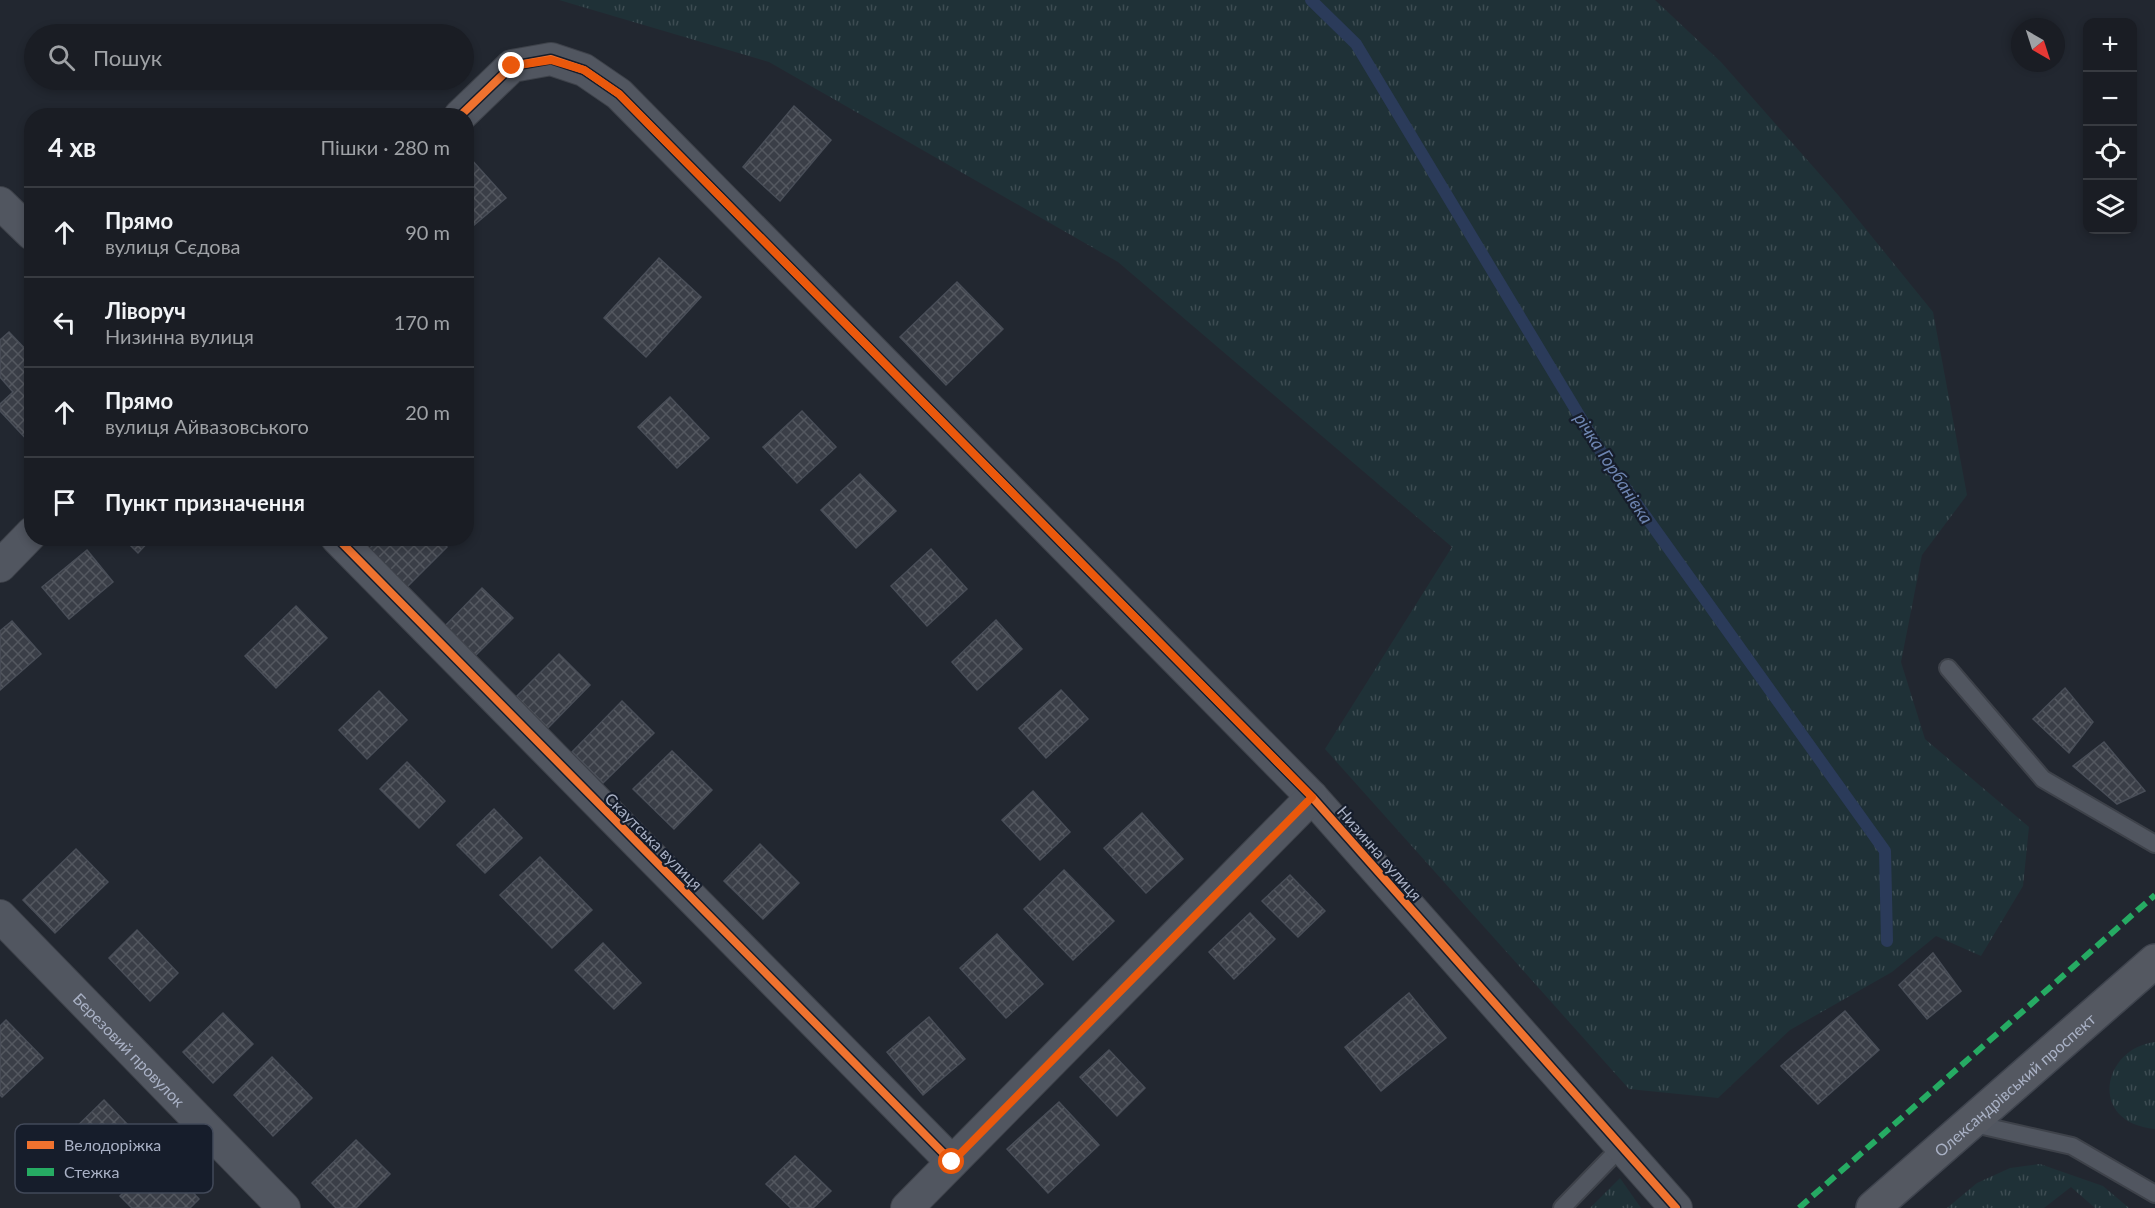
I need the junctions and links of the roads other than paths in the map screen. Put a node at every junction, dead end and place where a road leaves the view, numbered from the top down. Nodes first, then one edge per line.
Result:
1 (468, 108) edge
2 (0, 203) edge
3 (24, 226) edge
4 (24, 542) edge
5 (344, 546) edge
6 (0, 566) edge
7 (1948, 668) dead end
8 (1312, 797) junction
9 (2155, 844) edge
10 (0, 916) edge
11 (2155, 961) edge
12 (1969, 1122) junction
13 (202, 1124) edge
14 (213, 1135) edge
15 (1621, 1147) junction
16 (952, 1162) junction
17 (2155, 1194) edge
18 (1673, 1207) edge
19 (284, 1208) edge
20 (907, 1208) edge
21 (1562, 1208) edge
22 (1874, 1208) edge

1 - 8 street, Низинна вулиця
2 - 3 street
4 - 6 street
5 - 16 street, Скаутська вулиця
7 - 9 lane
8 - 15 street, Низинна вулиця
8 - 16 street
10 - 13 street, Березовий провулок
11 - 12 main road, Олександрівський проспект
12 - 17 lane
12 - 22 main road, Олександрівський проспект
14 - 19 street, Березовий провулок
15 - 18 street, Низинна вулиця
15 - 21 lane
16 - 20 street

